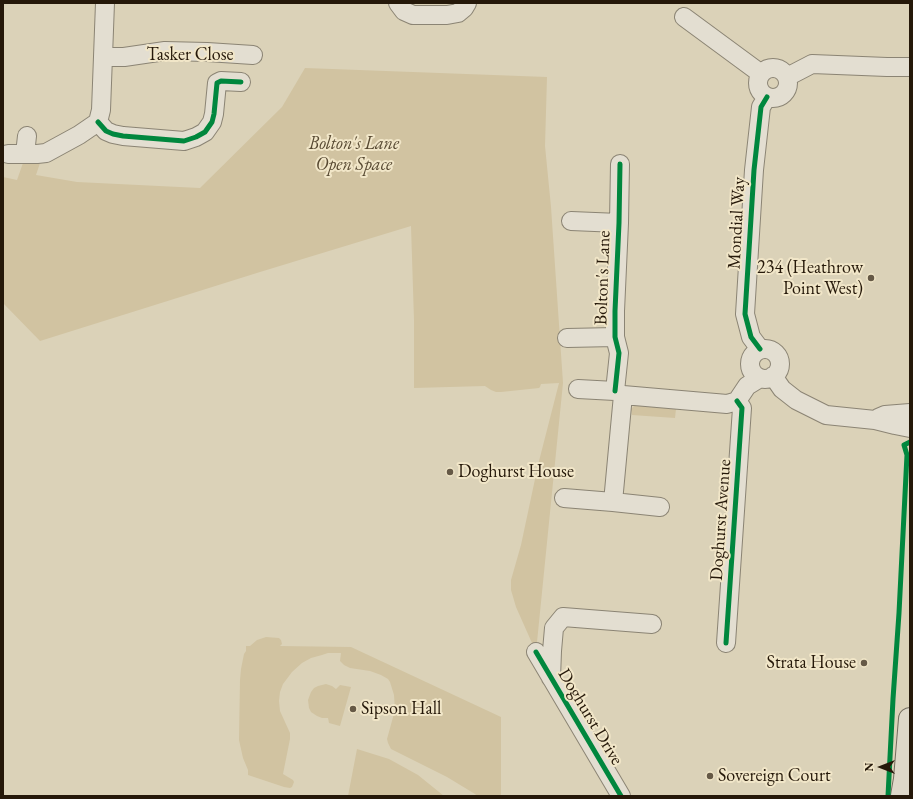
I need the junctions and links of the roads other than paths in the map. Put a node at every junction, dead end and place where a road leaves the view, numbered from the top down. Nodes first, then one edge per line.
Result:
1 (105, 3) edge
2 (398, 3) edge
3 (468, 3) edge
4 (684, 18) dead end
5 (253, 55) dead end
6 (103, 57) junction
7 (909, 68) edge
8 (760, 73) junction
9 (787, 77) junction
10 (241, 82) dead end
11 (767, 97) junction
12 (98, 122) junction
13 (27, 136) dead end
14 (620, 164) dead end
15 (571, 221) dead end
16 (619, 223) junction
17 (616, 337) junction
18 (567, 338) dead end
19 (760, 349) junction
20 (766, 377) junction
21 (578, 389) dead end
22 (619, 393) junction
23 (737, 401) junction
24 (910, 413) edge
25 (875, 420) junction
26 (902, 427) edge
27 (910, 442) edge
28 (564, 498) dead end
29 (613, 502) junction
30 (660, 507) dead end
31 (652, 624) dead end
32 (726, 643) dead end
33 (536, 652) dead end
34 (551, 678) junction
35 (910, 719) edge
36 (620, 796) edge
37 (902, 796) edge

1 - 6 street
2 - 3 street
4 - 8 street
5 - 6 street, Tasker Close
6 - 12 street
7 - 9 street
8 - 9 street
8 - 11 street
9 - 11 street
10 - 12 street
11 - 19 street, Mondial Way
12 - 13 street
14 - 16 street, Bolton's Lane
15 - 16 street, Bolton's Lane
16 - 17 street, Bolton's Lane
17 - 18 street, Bolton's Lane
17 - 22 street, Bolton's Lane
19 - 20 street
19 - 20 street
20 - 23 street
20 - 25 street
21 - 22 street
22 - 23 street
22 - 29 street, Bolton's Lane
23 - 32 street, Doghurst Avenue
24 - 25 street
25 - 26 street
26 - 27 street
28 - 29 street
29 - 30 street
31 - 34 street
33 - 34 street, Doghurst Drive
34 - 36 street, Doghurst Drive
35 - 37 highway

